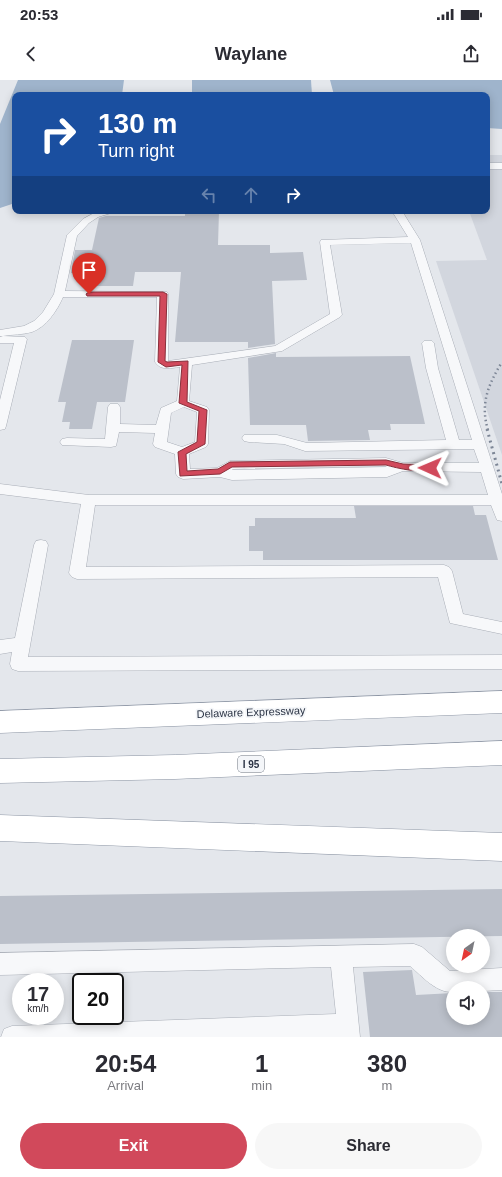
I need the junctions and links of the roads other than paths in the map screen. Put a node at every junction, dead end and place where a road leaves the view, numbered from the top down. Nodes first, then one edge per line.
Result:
1 (490, 166) edge
2 (502, 166) edge
3 (99, 214) edge
4 (399, 214) edge
5 (415, 240) junction
6 (60, 294) junction
7 (0, 333) edge
8 (0, 340) edge
9 (428, 343) dead end
10 (186, 362) junction
11 (183, 403) junction
12 (114, 407) dead end
13 (0, 426) edge
14 (113, 428) junction
15 (162, 429) junction
16 (249, 438) dead end
17 (67, 442) dead end
18 (454, 444) junction
19 (480, 445) junction
20 (182, 452) junction
21 (487, 468) junction
22 (0, 489) edge
23 (495, 496) junction
24 (89, 500) junction
25 (502, 516) edge
26 (41, 545) dead end
27 (502, 628) edge
28 (22, 644) junction
29 (0, 647) edge
30 (502, 662) edge
31 (497, 702) edge
32 (0, 722) edge
33 (502, 753) edge
34 (0, 772) edge
35 (0, 828) edge
36 (502, 847) edge
37 (342, 957) junction
38 (0, 964) edge
39 (502, 979) edge
40 (349, 1031) edge
41 (12, 1037) edge

1 - 2 lane
3 - 6 lane
4 - 5 lane
5 - 10 lane
5 - 19 lane
6 - 7 lane
6 - 10 lane
8 - 13 lane
9 - 18 lane
10 - 11 lane
11 - 15 lane
11 - 20 lane
12 - 14 lane
14 - 15 lane
14 - 17 lane
15 - 20 lane
16 - 18 lane
18 - 19 lane
19 - 21 lane
20 - 21 lane
21 - 23 lane
22 - 24 lane
23 - 24 lane
23 - 25 lane
24 - 27 lane
26 - 28 lane
28 - 29 lane
28 - 30 lane
31 - 32 highway, Delaware Expressway
33 - 34 highway, I 95
35 - 36 highway
37 - 38 lane
37 - 39 lane
37 - 40 lane
40 - 41 lane

